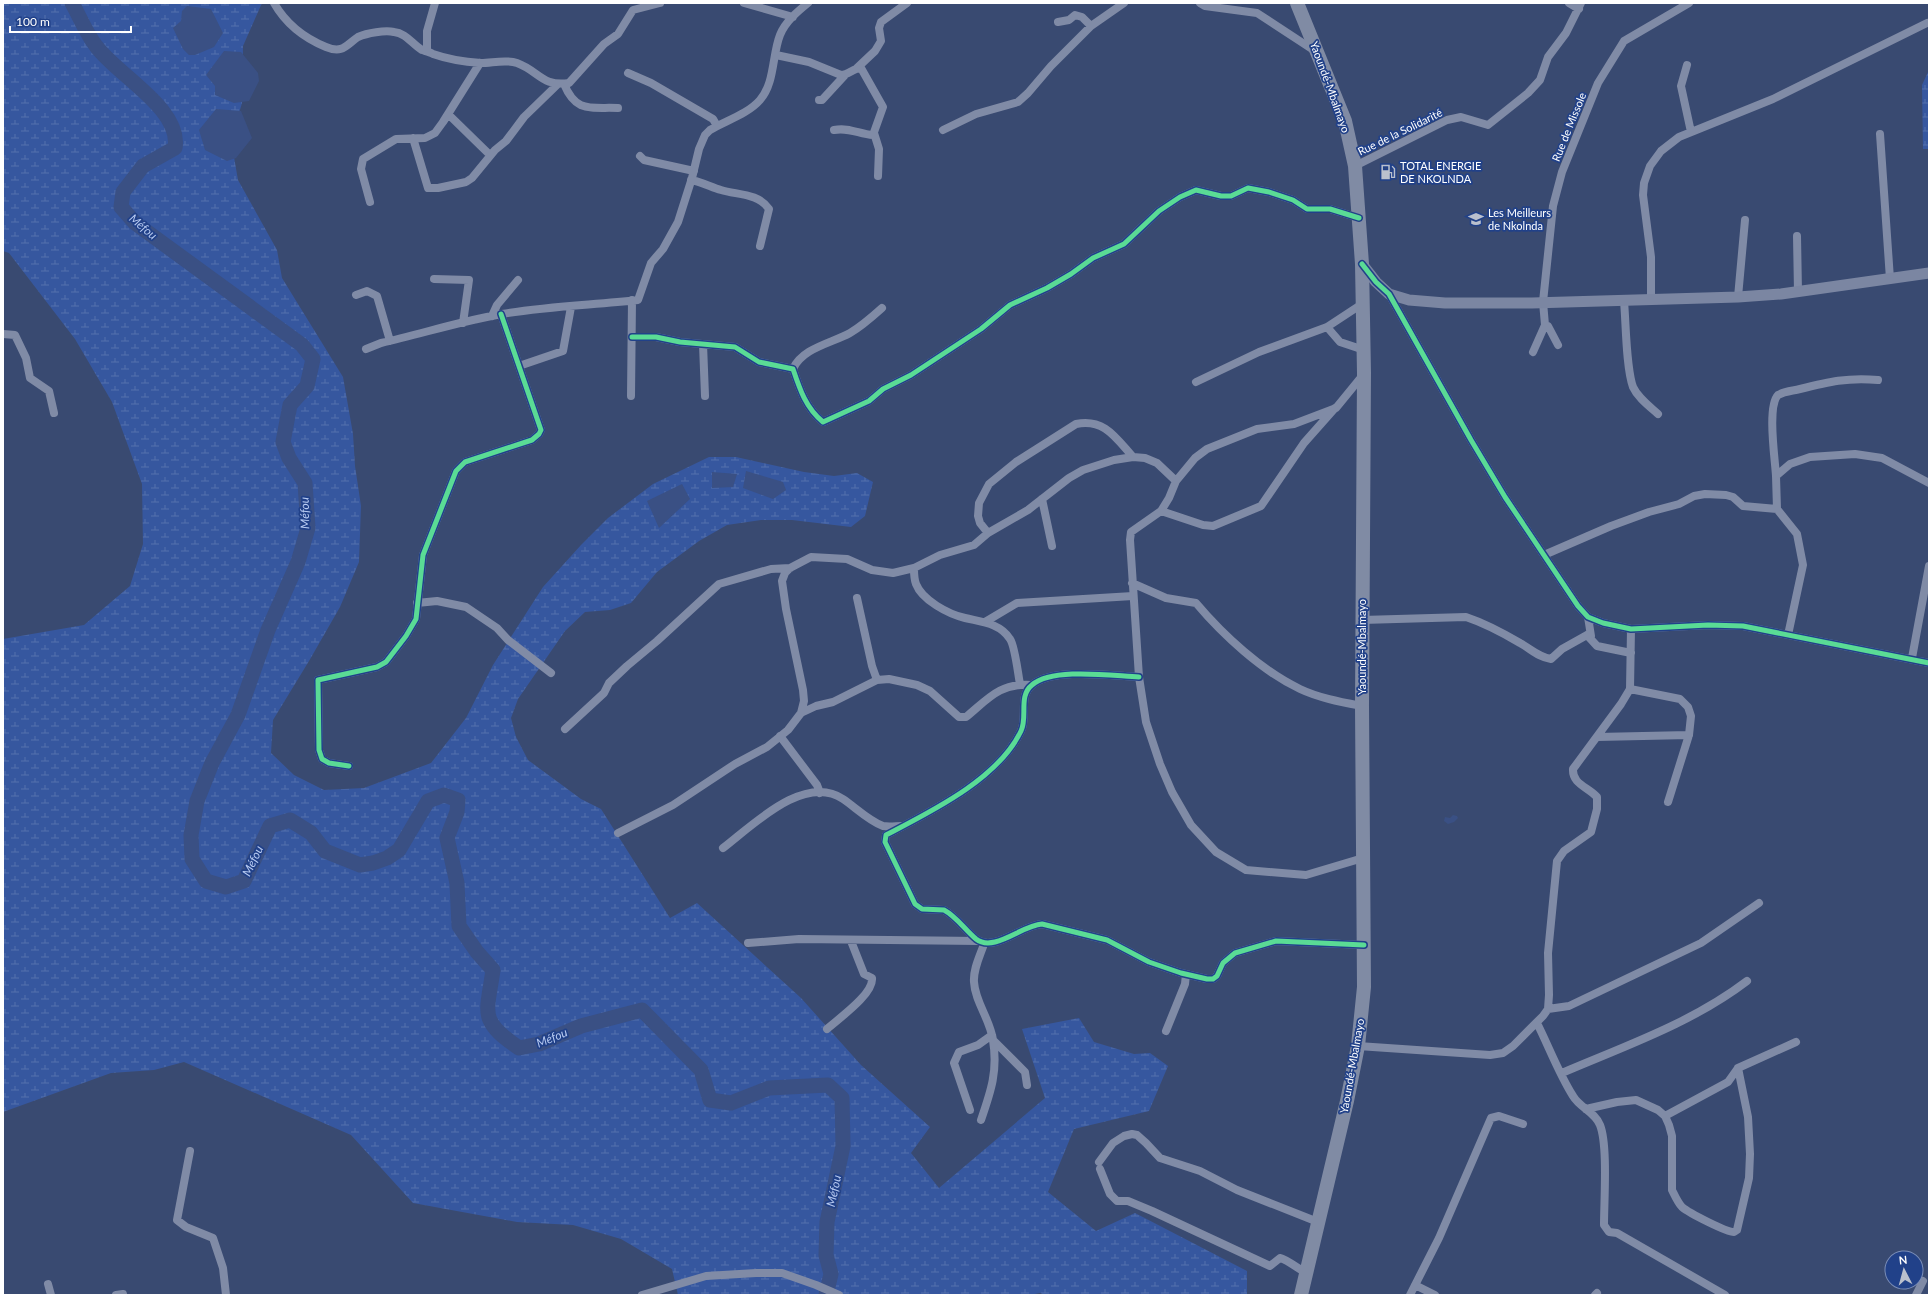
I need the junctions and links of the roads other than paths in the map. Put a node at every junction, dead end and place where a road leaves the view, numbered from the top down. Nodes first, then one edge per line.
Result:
1 (274, 3) edge
2 (435, 3) edge
3 (660, 3) edge
4 (744, 3) edge
5 (808, 3) edge
6 (907, 3) edge
7 (1124, 3) edge
8 (1200, 3) edge
9 (1297, 3) edge
10 (1569, 3) edge
11 (1689, 3) edge
12 (1580, 6) edge
13 (793, 16) junction
14 (1058, 22) dead end
15 (1927, 23) dead end
16 (1091, 26) junction
17 (427, 51) junction
18 (1318, 52) junction
19 (776, 55) junction
20 (480, 63) junction
21 (1687, 65) dead end
22 (857, 68) junction
23 (628, 73) dead end
24 (845, 75) junction
25 (561, 84) junction
26 (819, 100) dead end
27 (618, 108) dead end
28 (448, 114) junction
29 (717, 126) junction
30 (834, 130) dead end
31 (943, 130) dead end
32 (1691, 132) junction
33 (874, 133) junction
34 (1880, 134) dead end
35 (413, 138) junction
36 (490, 155) junction
37 (640, 156) dead end
38 (1355, 166) junction
39 (694, 172) junction
40 (878, 176) dead end
41 (691, 180) junction
42 (370, 202) dead end
43 (1360, 218) junction
44 (1745, 220) dead end
45 (1797, 236) dead end
46 (760, 246) dead end
47 (1362, 264) junction
48 (1929, 273) edge
49 (1890, 278) junction
50 (434, 279) dead end
51 (518, 280) dead end
52 (1798, 292) junction
53 (1389, 294) junction
54 (356, 295) dead end
55 (1738, 297) junction
56 (632, 300) junction
57 (1651, 300) junction
58 (1624, 301) junction
59 (1544, 302) junction
60 (1362, 304) junction
61 (572, 307) junction
62 (882, 308) dead end
63 (501, 314) junction
64 (492, 316) junction
65 (464, 323) junction
66 (1545, 325) junction
67 (1327, 327) junction
68 (3, 334) edge
69 (632, 337) junction
70 (390, 341) junction
71 (703, 344) junction
72 (1558, 345) dead end
73 (366, 349) dead end
74 (1364, 350) junction
75 (1533, 352) dead end
76 (519, 366) junction
77 (793, 369) junction
78 (1364, 373) junction
79 (1878, 380) dead end
80 (1196, 382) dead end
81 (631, 396) dead end
82 (705, 396) dead end
83 (1336, 408) junction
84 (54, 413) dead end
85 (1658, 414) dead end
86 (1133, 457) junction
87 (1776, 476) junction
88 (1176, 481) junction
89 (1929, 483) edge
90 (1042, 499) junction
91 (1776, 509) junction
92 (1161, 511) junction
93 (988, 533) junction
94 (1052, 546) dead end
95 (1544, 555) junction
96 (1929, 566) edge
97 (790, 568) junction
98 (914, 568) junction
99 (1132, 583) junction
100 (1133, 596) junction
101 (857, 598) dead end
102 (417, 603) junction
103 (1588, 616) junction
104 (1362, 620) junction
105 (985, 622) junction
106 (1631, 629) junction
107 (1587, 635) junction
108 (1788, 635) junction
109 (1631, 653) junction
110 (1912, 658) junction
111 (1929, 663) edge
112 (551, 673) dead end
113 (1139, 677) junction
114 (877, 680) junction
115 (1020, 684) junction
116 (1031, 685) junction
117 (1630, 690) junction
118 (1362, 706) junction
119 (801, 713) junction
120 (565, 729) dead end
121 (1689, 735) junction
122 (780, 736) junction
123 (1597, 737) junction
124 (348, 766) dead end
125 (820, 793) junction
126 (1668, 802) dead end
127 (902, 826) junction
128 (618, 833) dead end
129 (723, 848) dead end
130 (1363, 858) junction
131 (1759, 903) dead end
132 (851, 941) junction
133 (982, 942) junction
134 (748, 943) dead end
135 (1364, 945) junction
136 (1186, 974) junction
137 (1747, 981) dead end
138 (1548, 1009) junction
139 (1537, 1023) junction
140 (827, 1029) dead end
141 (1166, 1031) dead end
142 (993, 1037) junction
143 (1796, 1042) dead end
144 (1358, 1046) junction
145 (1738, 1068) junction
146 (1562, 1072) junction
147 (1027, 1085) dead end
148 (1586, 1109) junction
149 (970, 1110) dead end
150 (1665, 1116) junction
151 (980, 1120) dead end
152 (1523, 1124) dead end
153 (190, 1151) dead end
154 (1318, 1222) junction
155 (1306, 1273) junction
156 (48, 1284) dead end
157 (1415, 1285) junction
158 (837, 1294) edge
159 (51, 1295) edge
160 (116, 1295) edge
161 (123, 1295) edge
162 (226, 1295) edge
163 (642, 1295) edge
164 (1301, 1295) edge
165 (1410, 1295) edge
166 (1435, 1295) edge
167 (1725, 1295) edge

1 - 17 street
2 - 17 street
3 - 25 street
4 - 13 street
5 - 13 street
6 - 22 street
7 - 16 street
8 - 18 street
9 - 18 highway, Yaoundé-Mbalmayo
10 - 12 street
11 - 59 street, Rue de Missole
12 - 38 street, Rue de la Solidarité
13 - 19 street
14 - 16 street
15 - 32 street
16 - 31 street
17 - 20 street
18 - 38 highway, Yaoundé-Mbalmayo
19 - 24 street
19 - 29 street
20 - 25 street
20 - 28 street
21 - 32 street
22 - 24 street
22 - 33 street
23 - 29 street
24 - 26 street
25 - 27 street
25 - 36 street
28 - 35 street
28 - 36 street
29 - 39 street
30 - 33 street
32 - 57 street
33 - 40 street
34 - 49 street
35 - 36 street
35 - 42 street
37 - 39 street
38 - 43 highway, Yaoundé-Mbalmayo
39 - 41 street
41 - 46 street
41 - 56 street
43 - 47 highway, Yaoundé-Mbalmayo
43 - 77 street
44 - 55 street
45 - 52 street
47 - 53 street
47 - 60 highway, Yaoundé-Mbalmayo
48 - 49 street
49 - 52 street
50 - 65 street
51 - 64 street
52 - 55 street
53 - 59 street
53 - 95 street
54 - 70 street
55 - 57 street
56 - 61 street
56 - 69 street
57 - 58 street
58 - 59 street
58 - 85 street
59 - 66 street, Rue de Missole
60 - 67 street
60 - 74 highway, Yaoundé-Mbalmayo
61 - 63 street
61 - 76 street
62 - 77 street
63 - 64 street
63 - 76 street
64 - 65 street
65 - 70 street
66 - 72 street
66 - 75 street
67 - 74 street
67 - 80 street
68 - 84 street
69 - 71 street
69 - 81 street
70 - 73 street
71 - 77 street
71 - 82 street
74 - 78 highway, Yaoundé-Mbalmayo
76 - 102 street
78 - 83 street
78 - 104 highway, Yaoundé-Mbalmayo
79 - 87 street
83 - 88 street
83 - 92 street
86 - 88 street
86 - 90 street
86 - 93 street
87 - 89 street
87 - 91 street
88 - 92 street
90 - 93 street
90 - 94 street
91 - 95 street
91 - 108 street
92 - 99 street
93 - 98 street
95 - 103 street
96 - 110 street
97 - 98 street
97 - 119 street
97 - 120 street
98 - 105 street
99 - 100 street
99 - 118 street
100 - 105 street
100 - 113 street
101 - 114 street
102 - 112 street
102 - 124 street
103 - 106 street
103 - 107 street
104 - 107 street
104 - 118 highway, Yaoundé-Mbalmayo
105 - 115 street
106 - 108 street
106 - 109 street
107 - 109 street
108 - 110 street
109 - 117 street
110 - 111 street
113 - 116 street
113 - 130 street
114 - 115 street
114 - 119 street
115 - 116 street
116 - 127 street
117 - 121 street
117 - 123 street
118 - 130 highway, Yaoundé-Mbalmayo
119 - 122 street
121 - 123 street
121 - 126 street
122 - 125 street
122 - 128 street
123 - 138 street
125 - 127 street
125 - 129 street
127 - 133 street
130 - 135 highway, Yaoundé-Mbalmayo
131 - 138 street
132 - 133 street
132 - 134 street
132 - 140 street
133 - 136 street
133 - 142 street
135 - 136 street
135 - 144 highway, Yaoundé-Mbalmayo
136 - 141 street
137 - 146 street
138 - 139 street
139 - 144 street
139 - 146 street
142 - 147 street
142 - 149 street
142 - 151 street
143 - 145 street
144 - 154 highway, Yaoundé-Mbalmayo
145 - 150 street
145 - 150 street
146 - 148 street
148 - 150 street
148 - 167 street
152 - 157 street
153 - 162 street
154 - 155 highway, Yaoundé-Mbalmayo
154 - 155 street
155 - 164 highway, Yaoundé-Mbalmayo
156 - 159 street
157 - 165 street
157 - 166 street
158 - 163 street
160 - 161 street

